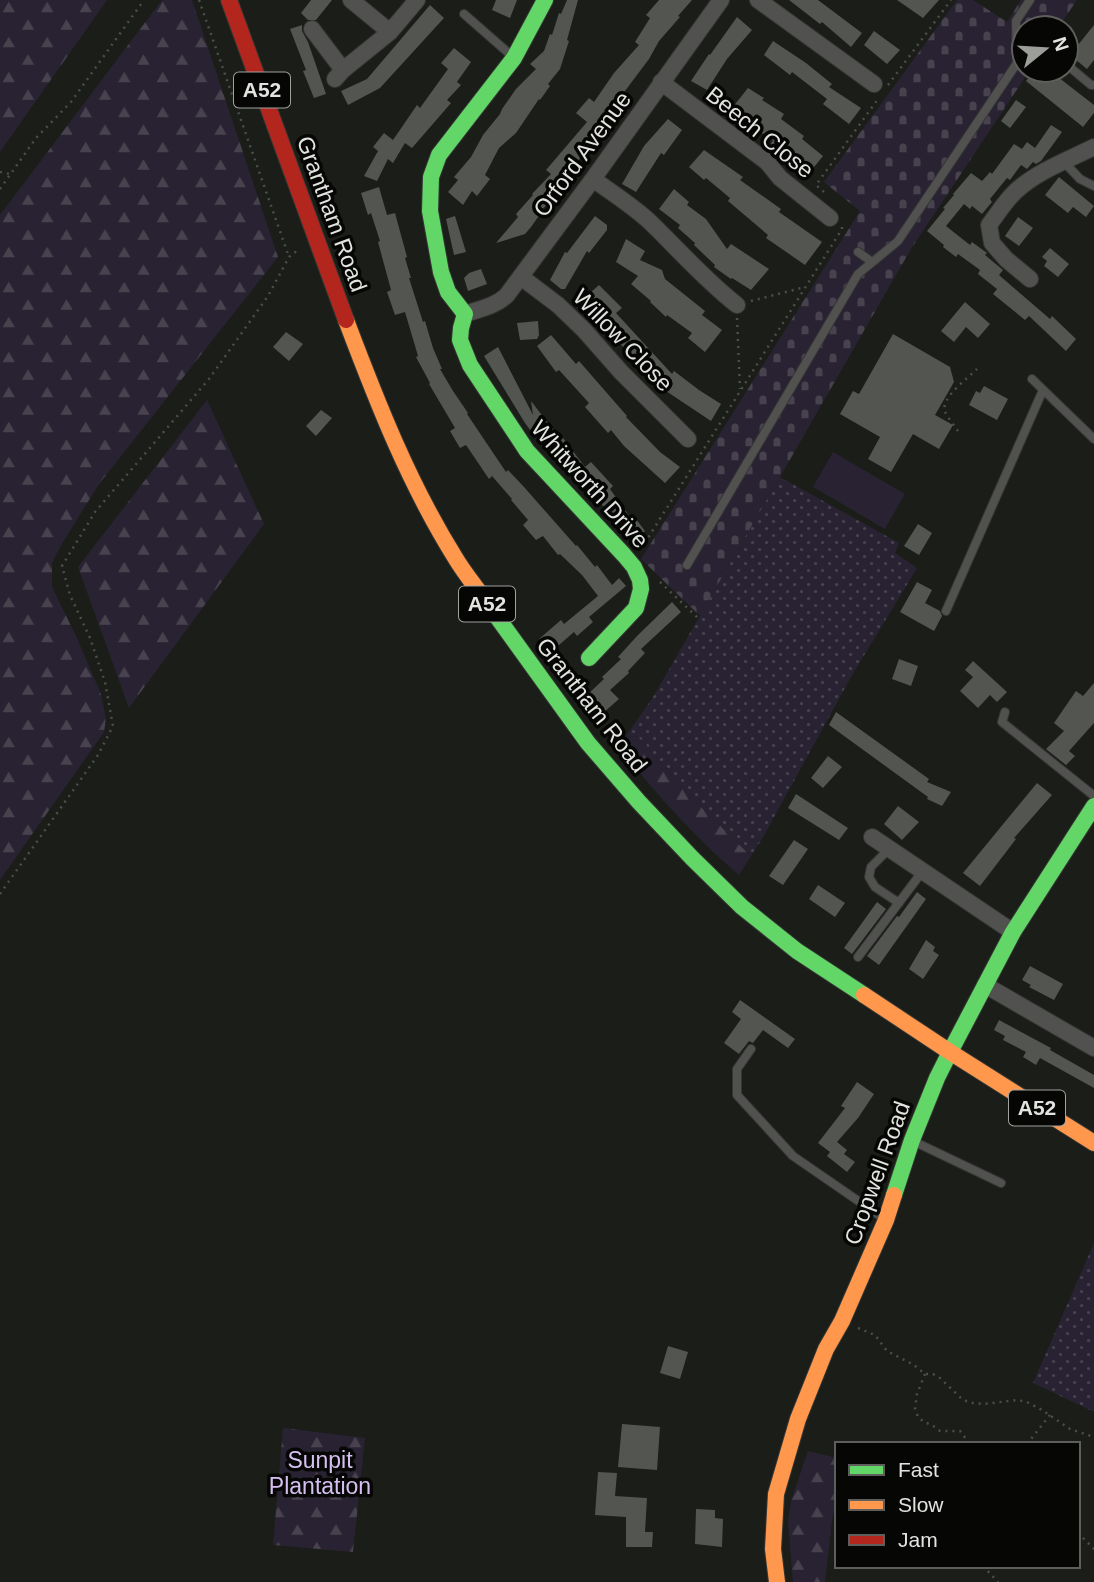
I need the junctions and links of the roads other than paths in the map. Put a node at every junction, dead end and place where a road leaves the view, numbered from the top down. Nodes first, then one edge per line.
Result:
1 (229, 0) edge
2 (351, 0) edge
3 (417, 0) edge
4 (545, 0) edge
5 (721, 0) edge
6 (758, 0) edge
7 (1030, 0) edge
8 (464, 14) dead end
9 (312, 29) dead end
10 (390, 32) junction
11 (514, 58) junction
12 (661, 82) junction
13 (874, 84) dead end
14 (1094, 147) edge
15 (1064, 162) junction
16 (593, 179) junction
17 (1094, 186) edge
18 (835, 220) road end
19 (858, 252) dead end
20 (872, 262) junction
21 (521, 277) junction
22 (1030, 279) dead end
23 (737, 305) road end
24 (465, 314) junction
25 (1032, 379) dead end
26 (1043, 390) junction
27 (688, 439) dead end
28 (1094, 439) edge
29 (687, 565) dead end
30 (946, 611) dead end
31 (589, 658) dead end
32 (1005, 712) dead end
33 (1094, 796) edge
34 (1094, 806) edge
35 (872, 837) dead end
36 (888, 849) junction
37 (922, 872) junction
38 (898, 903) junction
39 (1013, 932) junction
40 (858, 957) dead end
41 (985, 985) junction
42 (1094, 1048) edge
43 (751, 1049) dead end
44 (950, 1052) junction
45 (912, 1140) junction
46 (1094, 1143) edge
47 (1001, 1183) dead end
48 (886, 1220) junction
49 (777, 1582) edge

1 - 44 main road, Grantham Road / A52
2 - 10 street
3 - 10 street
4 - 11 main road
5 - 12 street, Orford Avenue
6 - 13 street
7 - 20 lane
8 - 11 lane
9 - 10 street
11 - 24 main road
12 - 16 street, Orford Avenue
12 - 18 street, Beech Close
14 - 15 street
15 - 17 lane
15 - 22 street
16 - 21 street, Orford Avenue
16 - 23 street
19 - 20 lane
20 - 29 lane
21 - 24 street, Orford Avenue
21 - 27 street, Willow Close
24 - 31 main road, Whitworth Drive
25 - 26 lane
26 - 28 lane
26 - 30 lane
32 - 33 lane
34 - 39 main road, Cropwell Road
35 - 36 street
36 - 37 street
36 - 38 lane
37 - 38 lane
37 - 39 street
38 - 40 lane
39 - 41 main road, Cropwell Road
41 - 42 street
41 - 44 main road, Cropwell Road
43 - 48 lane
44 - 45 main road, Cropwell Road
44 - 46 main road, Grantham Road / A52
45 - 47 lane
45 - 48 main road, Cropwell Road
48 - 49 main road, Cropwell Road

